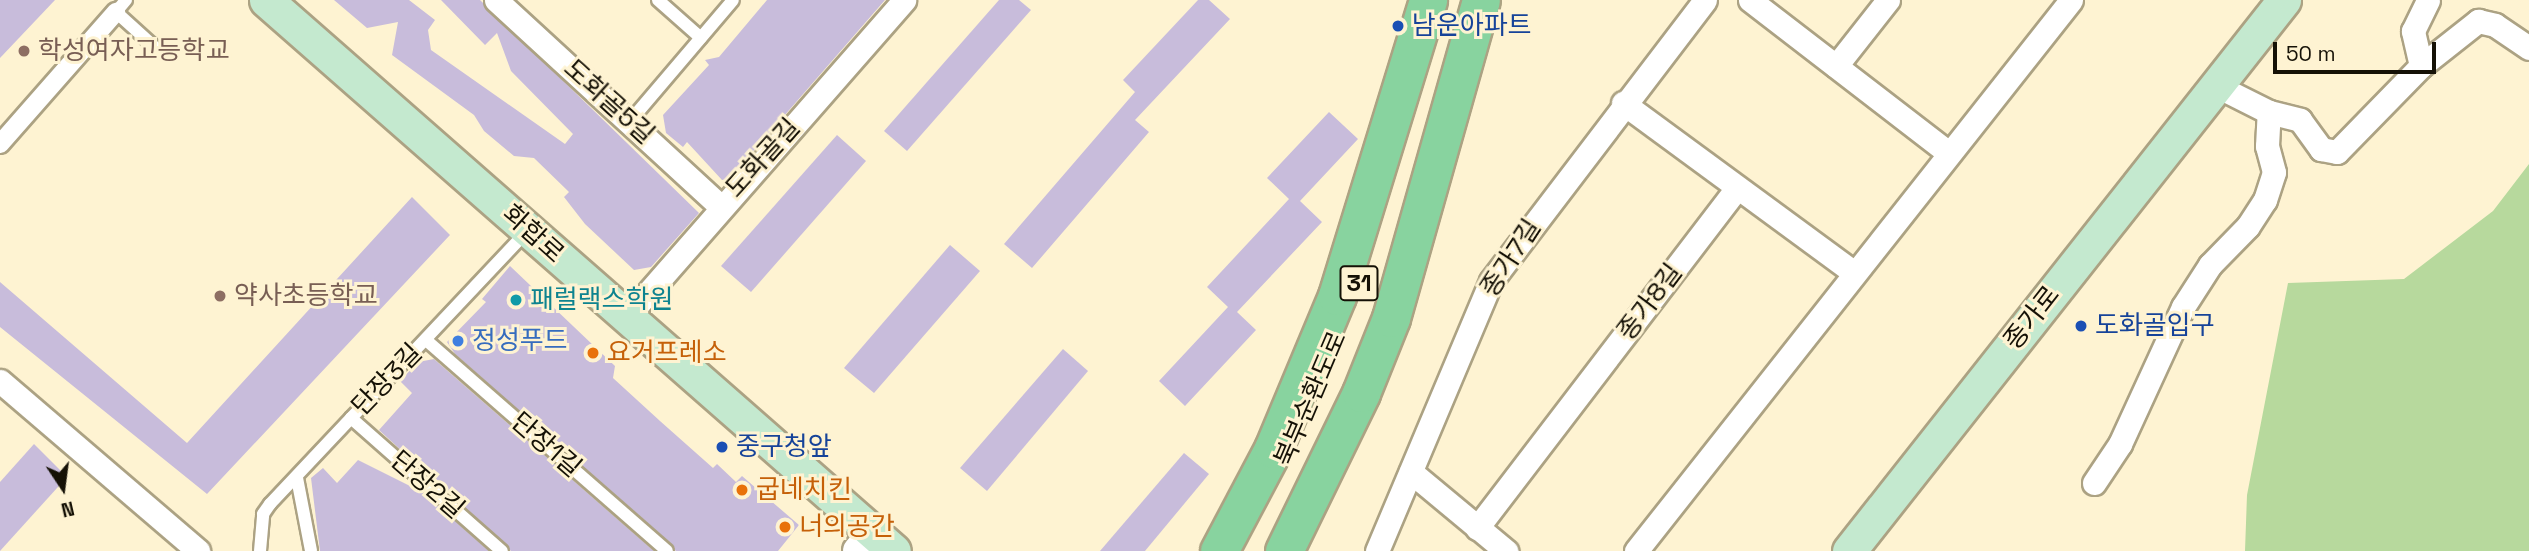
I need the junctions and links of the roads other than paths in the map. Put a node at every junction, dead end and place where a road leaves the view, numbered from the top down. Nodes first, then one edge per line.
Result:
1 (266, 0) edge
2 (496, 0) edge
3 (657, 0) edge
4 (733, 0) edge
5 (904, 0) edge
6 (1428, 0) edge
7 (1442, 0) edge
8 (1481, 0) edge
9 (1490, 0) edge
10 (1705, 0) edge
11 (1749, 0) edge
12 (1888, 0) edge
13 (2071, 0) edge
14 (2284, 0) edge
15 (2428, 0) edge
16 (121, 6) edge
17 (701, 38) junction
18 (2529, 48) edge
19 (157, 49) dead end
20 (1836, 66) junction
21 (2421, 66) junction
22 (2215, 85) junction
23 (1623, 103) junction
24 (2269, 112) junction
25 (631, 120) junction
26 (0, 144) edge
27 (1949, 153) junction
28 (1737, 188) junction
29 (720, 206) junction
30 (529, 229) junction
31 (1853, 272) junction
32 (625, 319) junction
33 (426, 340) junction
34 (0, 381) edge
35 (351, 418) junction
36 (1411, 472) junction
37 (297, 478) junction
38 (2094, 484) dead end
39 (1476, 528) junction
40 (875, 545) edge
41 (198, 551) edge
42 (260, 551) edge
43 (311, 551) edge
44 (502, 551) edge
45 (667, 551) edge
46 (1219, 551) edge
47 (1238, 551) edge
48 (1284, 551) edge
49 (1302, 551) edge
50 (1377, 551) edge
51 (1506, 551) edge
52 (1636, 551) edge
53 (1849, 551) edge

1 - 30 main road, 화합로
2 - 25 street, 도화골5길
3 - 17 lane
4 - 17 lane
5 - 29 street, 도화골길
6 - 46 main road
7 - 47 main road, 북부순환도로 / 31
8 - 48 main road, 북부순환도로 / 31
9 - 49 main road
10 - 23 street, 종가7길
11 - 20 street
12 - 20 street
13 - 27 street
14 - 22 main road, 종가로
15 - 21 street
16 - 19 lane
16 - 26 street
17 - 25 lane
18 - 21 street
20 - 27 street
21 - 24 street
22 - 24 street
22 - 53 main road, 종가로
23 - 28 street
23 - 36 street, 종가7길
24 - 38 street
25 - 29 street, 도화골5길
27 - 31 street
28 - 31 street
28 - 39 street, 종가8길
29 - 32 street, 도화골길
30 - 32 main road, 화합로
30 - 33 lane, 단장3길
31 - 52 street
32 - 40 main road, 화합로
33 - 35 lane, 단장3길
33 - 45 lane, 단장1길
34 - 41 street
35 - 37 lane, 단장3길
35 - 44 lane, 단장2길
36 - 39 street
36 - 50 street, 종가7길
37 - 42 lane, 단장3길
37 - 43 lane
39 - 51 street

